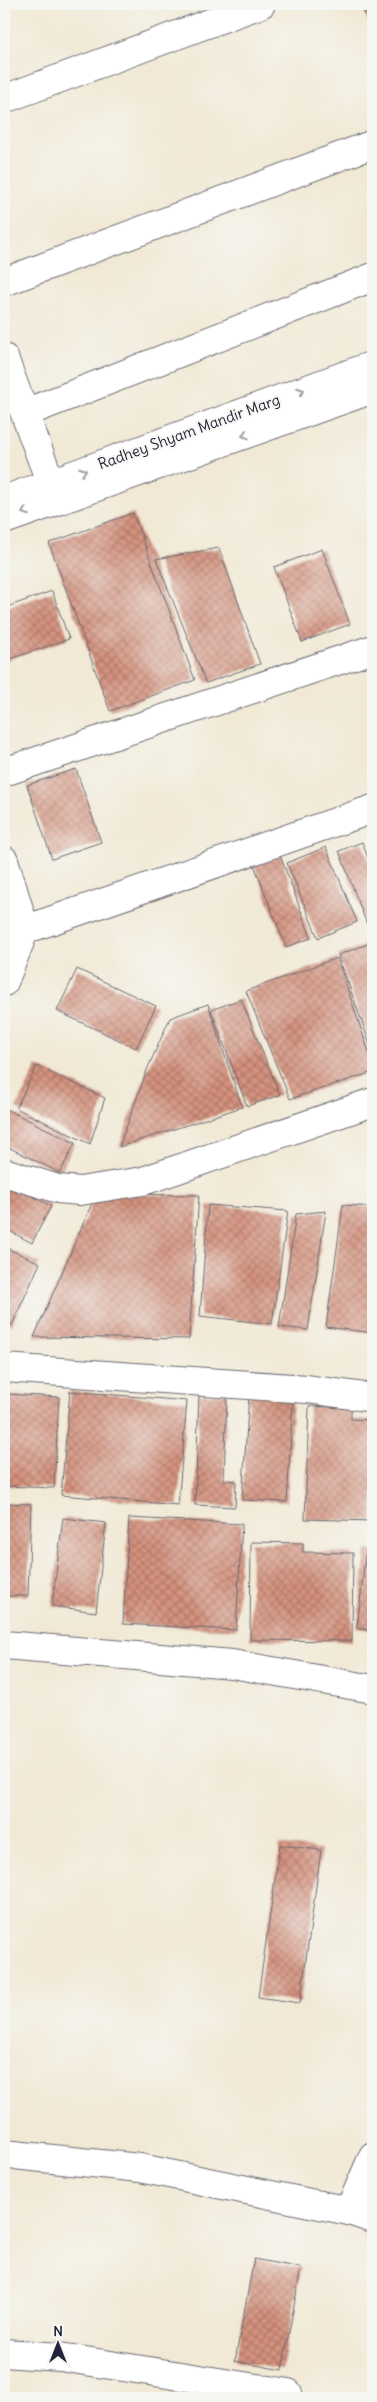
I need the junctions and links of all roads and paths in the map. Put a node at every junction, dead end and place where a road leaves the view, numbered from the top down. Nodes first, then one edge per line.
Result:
1 (261, 4) edge
2 (4, 99) edge
3 (373, 144) edge
4 (373, 277) edge
5 (4, 282) edge
6 (4, 358) edge
7 (373, 365) edge
8 (373, 389) edge
9 (25, 413) junction
10 (54, 491) junction
11 (4, 500) edge
12 (4, 520) edge
13 (373, 649) edge
14 (4, 772) edge
15 (373, 809) edge
16 (4, 860) edge
17 (14, 933) edge
18 (4, 982) edge
19 (373, 1102) edge
20 (4, 1172) edge
21 (4, 1368) edge
22 (373, 1398) edge
23 (4, 1645) edge
24 (373, 1689) edge
25 (4, 2154) edge
26 (373, 2156) edge
27 (361, 2215) edge
28 (4, 2352) edge
29 (288, 2394) dead end

1 - 2 street
3 - 5 street
4 - 9 street
6 - 9 street
10 -> 7 street, Radhey Shyam Mandir Marg
8 -> 10 street, Radhey Shyam Mandir Marg
9 - 10 street
10 - 11 street, Radhey Shyam Mandir Marg
10 -> 12 street, Radhey Shyam Mandir Marg
13 - 14 street
15 - 17 street
16 - 17 street
17 - 18 street
19 - 20 street
21 - 22 street
23 - 24 street
25 - 27 street
26 - 27 street
28 - 29 street

